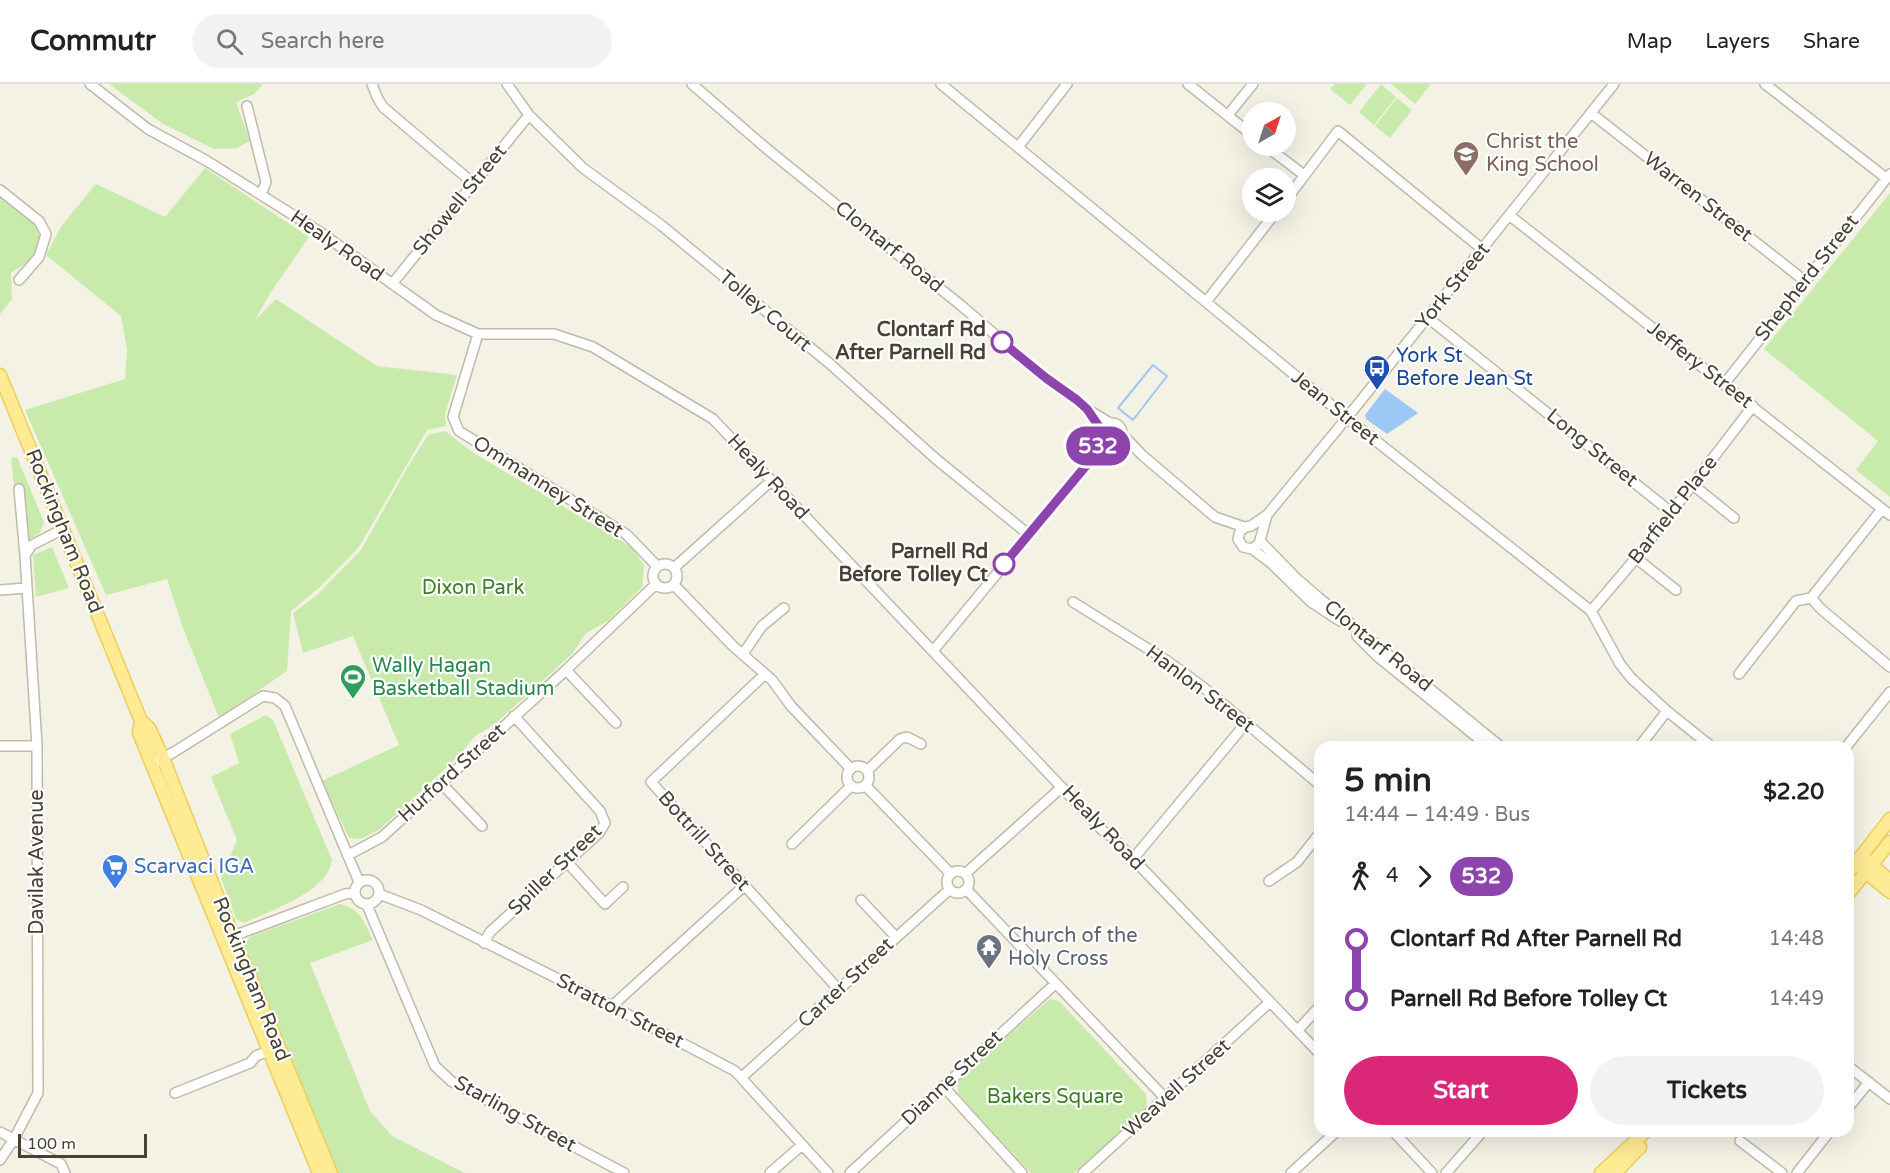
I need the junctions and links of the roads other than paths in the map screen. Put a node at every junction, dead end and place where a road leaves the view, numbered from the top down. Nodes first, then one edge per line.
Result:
1 (90, 84) edge
2 (372, 84) edge
3 (507, 84) edge
4 (692, 84) edge
5 (941, 84) edge
6 (1067, 84) edge
7 (1188, 84) edge
8 (1253, 84) edge
9 (1614, 84) edge
10 (1765, 84) edge
11 (1778, 88) edge
12 (248, 106) dead end
13 (1591, 113) junction
14 (1228, 115) junction
15 (529, 116) junction
16 (1242, 127) edge
17 (1018, 147) junction
18 (1279, 156) edge
19 (1304, 176) junction
20 (1888, 176) edge
21 (474, 184) junction
22 (1296, 187) edge
23 (0, 190) edge
24 (261, 195) junction
25 (1509, 215) junction
26 (1268, 222) edge
27 (1482, 249) junction
28 (19, 280) dead end
29 (1805, 281) junction
30 (392, 284) junction
31 (1206, 302) junction
32 (1427, 317) junction
33 (478, 334) junction
34 (0, 375) edge
35 (1725, 383) junction
36 (3, 393) edge
37 (1753, 406) junction
38 (1087, 409) junction
39 (1347, 418) junction
40 (1110, 423) junction
41 (1102, 433) junction
42 (1122, 434) junction
43 (1114, 443) junction
44 (1095, 455) junction
45 (1142, 455) junction
46 (771, 481) junction
47 (1693, 485) junction
48 (19, 489) dead end
49 (1671, 512) junction
50 (1886, 512) edge
51 (1267, 514) junction
52 (1734, 518) dead end
53 (1222, 520) junction
54 (1248, 527) junction
55 (63, 529) junction
56 (1028, 534) junction
57 (1238, 536) junction
58 (1260, 538) junction
59 (1252, 549) junction
60 (25, 555) junction
61 (1636, 558) junction
62 (657, 566) junction
63 (675, 567) junction
64 (656, 584) junction
65 (674, 585) junction
66 (26, 588) junction
67 (0, 590) edge
68 (1676, 590) dead end
69 (1811, 598) junction
70 (1073, 602) dead end
71 (784, 608) dead end
72 (1591, 611) junction
73 (933, 651) junction
74 (743, 654) junction
75 (1890, 667) edge
76 (566, 670) junction
77 (765, 674) junction
78 (1739, 674) dead end
79 (1890, 692) edge
80 (1667, 711) junction
81 (514, 716) junction
82 (616, 723) dead end
83 (1246, 723) junction
84 (1483, 741) edge
85 (1494, 741) edge
86 (1644, 741) edge
87 (1704, 741) edge
88 (1851, 741) edge
89 (921, 744) dead end
90 (0, 746) edge
91 (37, 746) junction
92 (157, 761) junction
93 (850, 769) junction
94 (867, 771) junction
95 (1314, 780) edge
96 (441, 783) junction
97 (865, 785) junction
98 (851, 786) junction
99 (1062, 787) junction
100 (1890, 819) edge
101 (482, 826) dead end
102 (1314, 841) edge
103 (1890, 842) edge
104 (792, 844) dead end
105 (348, 855) junction
106 (1133, 860) junction
107 (567, 862) junction
108 (1855, 864) edge
109 (1869, 869) junction
110 (951, 873) junction
111 (966, 873) junction
112 (1269, 881) dead end
113 (1890, 881) edge
114 (359, 882) junction
115 (744, 886) junction
116 (623, 887) dead end
117 (1854, 887) edge
118 (950, 889) junction
119 (966, 889) junction
120 (1890, 892) edge
121 (354, 893) junction
122 (379, 894) junction
123 (861, 900) dead end
124 (367, 905) junction
125 (896, 937) junction
126 (228, 938) junction
127 (484, 943) junction
128 (1055, 984) junction
129 (839, 990) junction
130 (1270, 1002) junction
131 (612, 1006) junction
132 (1314, 1013) edge
133 (1298, 1030) junction
134 (1314, 1047) edge
135 (268, 1051) junction
136 (1854, 1071) edge
137 (742, 1077) junction
138 (1869, 1082) junction
139 (942, 1086) junction
140 (175, 1093) dead end
141 (1165, 1098) junction
142 (1890, 1099) edge
143 (1854, 1101) edge
144 (0, 1132) edge
145 (1330, 1137) edge
146 (1399, 1137) edge
147 (1478, 1137) edge
148 (1640, 1137) edge
149 (1647, 1137) edge
150 (1825, 1137) edge
151 (14, 1139) junction
152 (1740, 1141) dead end
153 (802, 1145) junction
154 (0, 1160) edge
155 (314, 1172) edge
156 (65, 1173) edge
157 (331, 1173) edge
158 (624, 1173) edge
159 (770, 1173) edge
160 (828, 1173) edge
161 (850, 1173) edge
162 (1022, 1173) edge
163 (1083, 1173) edge
164 (1291, 1173) edge
165 (1432, 1173) edge
166 (1446, 1173) edge
167 (1601, 1173) edge
168 (1615, 1173) edge
169 (1782, 1173) edge
170 (1797, 1173) edge

1 - 24 street, Healy Road
2 - 21 street
3 - 15 street, Tolley Court
4 - 38 street, Clontarf Road
5 - 17 street, Jean Street
6 - 17 street
7 - 14 street
8 - 14 street
9 - 13 street, York Street
10 - 11 street
11 - 20 street
12 - 24 street
13 - 25 street, York Street
13 - 29 street, Warren Street
14 - 16 street
15 - 21 street, Showell Street
15 - 56 street, Tolley Court
17 - 31 street, Jean Street
18 - 19 street
19 - 22 street
19 - 27 street
20 - 29 street, Shepherd Street
21 - 30 street, Showell Street
23 - 28 street
24 - 30 street, Healy Road
25 - 27 street, York Street
25 - 35 street, Jeffery Street
26 - 31 street
27 - 32 street, York Street
29 - 35 street, Shepherd Street
30 - 33 street, Healy Road
31 - 39 street, Jean Street
32 - 39 street, York Street
32 - 49 street, Long Street
33 - 46 street, Healy Road
33 - 62 street, Ommanney Street
34 - 36 main road, Rockingham Road
35 - 37 street, Jeffery Street
36 - 55 main road, Rockingham Road
37 - 47 street, Barfield Place
37 - 50 street, Jeffery Street
38 - 40 street, Clontarf Road
38 - 41 street, Clontarf Road
39 - 51 street, York Street
39 - 72 street, Jean Street
40 - 41 street
40 - 42 street
41 - 43 street
41 - 44 street
42 - 43 street
42 - 45 street
43 - 44 street
43 - 45 street
44 - 56 street
45 - 53 street
46 - 63 street
46 - 73 street, Healy Road
47 - 49 street, Barfield Place
47 - 52 street
48 - 60 street, Davilak Avenue
49 - 61 street, Barfield Place
50 - 69 street
51 - 54 street, York Street
51 - 58 street, York Street
53 - 54 street
53 - 57 street
54 - 57 street
54 - 58 street
55 - 60 street
55 - 92 main road, Rockingham Road
56 - 73 street
57 - 59 street
58 - 59 street
58 - 85 street, Clontarf Road
59 - 84 street, Clontarf Road
60 - 66 street, Davilak Avenue
61 - 68 street
61 - 72 street, Barfield Place
62 - 63 street
62 - 64 street
63 - 65 street
64 - 65 street
64 - 76 street, Hurford Street
65 - 74 street
66 - 67 street
66 - 91 street, Davilak Avenue
69 - 75 street
69 - 78 street
70 - 83 street, Hanlon Street
71 - 74 street
72 - 80 street, Jean Street
73 - 99 street, Healy Road
74 - 77 street
76 - 81 street, Hurford Street
76 - 82 street
77 - 93 street
77 - 115 street, Bottrill Street
79 - 88 street
80 - 86 street
80 - 87 street, Jean Street
81 - 96 street, Hurford Street
81 - 107 street, Spiller Street
83 - 95 street, Hanlon Street
83 - 106 street
89 - 94 street
90 - 91 street
91 - 151 street, Davilak Avenue
92 - 105 street
92 - 126 main road, Rockingham Road
93 - 94 street
93 - 98 street
94 - 97 street
96 - 101 street
96 - 105 street, Hurford Street
97 - 98 street
97 - 110 street
98 - 104 street
99 - 106 street, Healy Road
99 - 111 street
100 - 108 main road
102 - 112 street
103 - 109 main road
105 - 114 street
106 - 130 street, Healy Road
107 - 116 street
107 - 127 street, Spiller Street
108 - 109 main road
109 - 113 main road
109 - 117 main road
109 - 120 main road
110 - 111 street
110 - 118 street
111 - 119 street
114 - 121 street
114 - 122 street
115 - 129 street, Bottrill Street
115 - 131 street
118 - 119 street
118 - 125 street, Carter Street
119 - 128 street
121 - 124 street
121 - 126 street
122 - 124 street
122 - 127 street, Stratton Street
123 - 125 street
124 - 158 street, Starling Street
125 - 129 street, Carter Street
126 - 135 main road, Rockingham Road
126 - 157 main road, Rockingham Road
127 - 131 street, Stratton Street
128 - 139 street, Dianne Street
128 - 141 street
129 - 137 street, Carter Street
130 - 133 street, Healy Road
130 - 141 street, Weavell Street
131 - 137 street, Stratton Street
132 - 133 street
133 - 134 street, Healy Road
135 - 140 street
135 - 155 main road, Rockingham Road
136 - 138 street
137 - 153 street, Stratton Street
138 - 142 street
138 - 143 street
139 - 161 street, Dianne Street
139 - 162 street
141 - 163 street, Weavell Street
144 - 151 street
145 - 164 street
146 - 165 street
147 - 166 street
148 - 167 main road
149 - 168 main road
150 - 170 street
151 - 154 street, Davilak Avenue
151 - 156 street
152 - 169 street
153 - 159 street
153 - 160 street, Stratton Street

